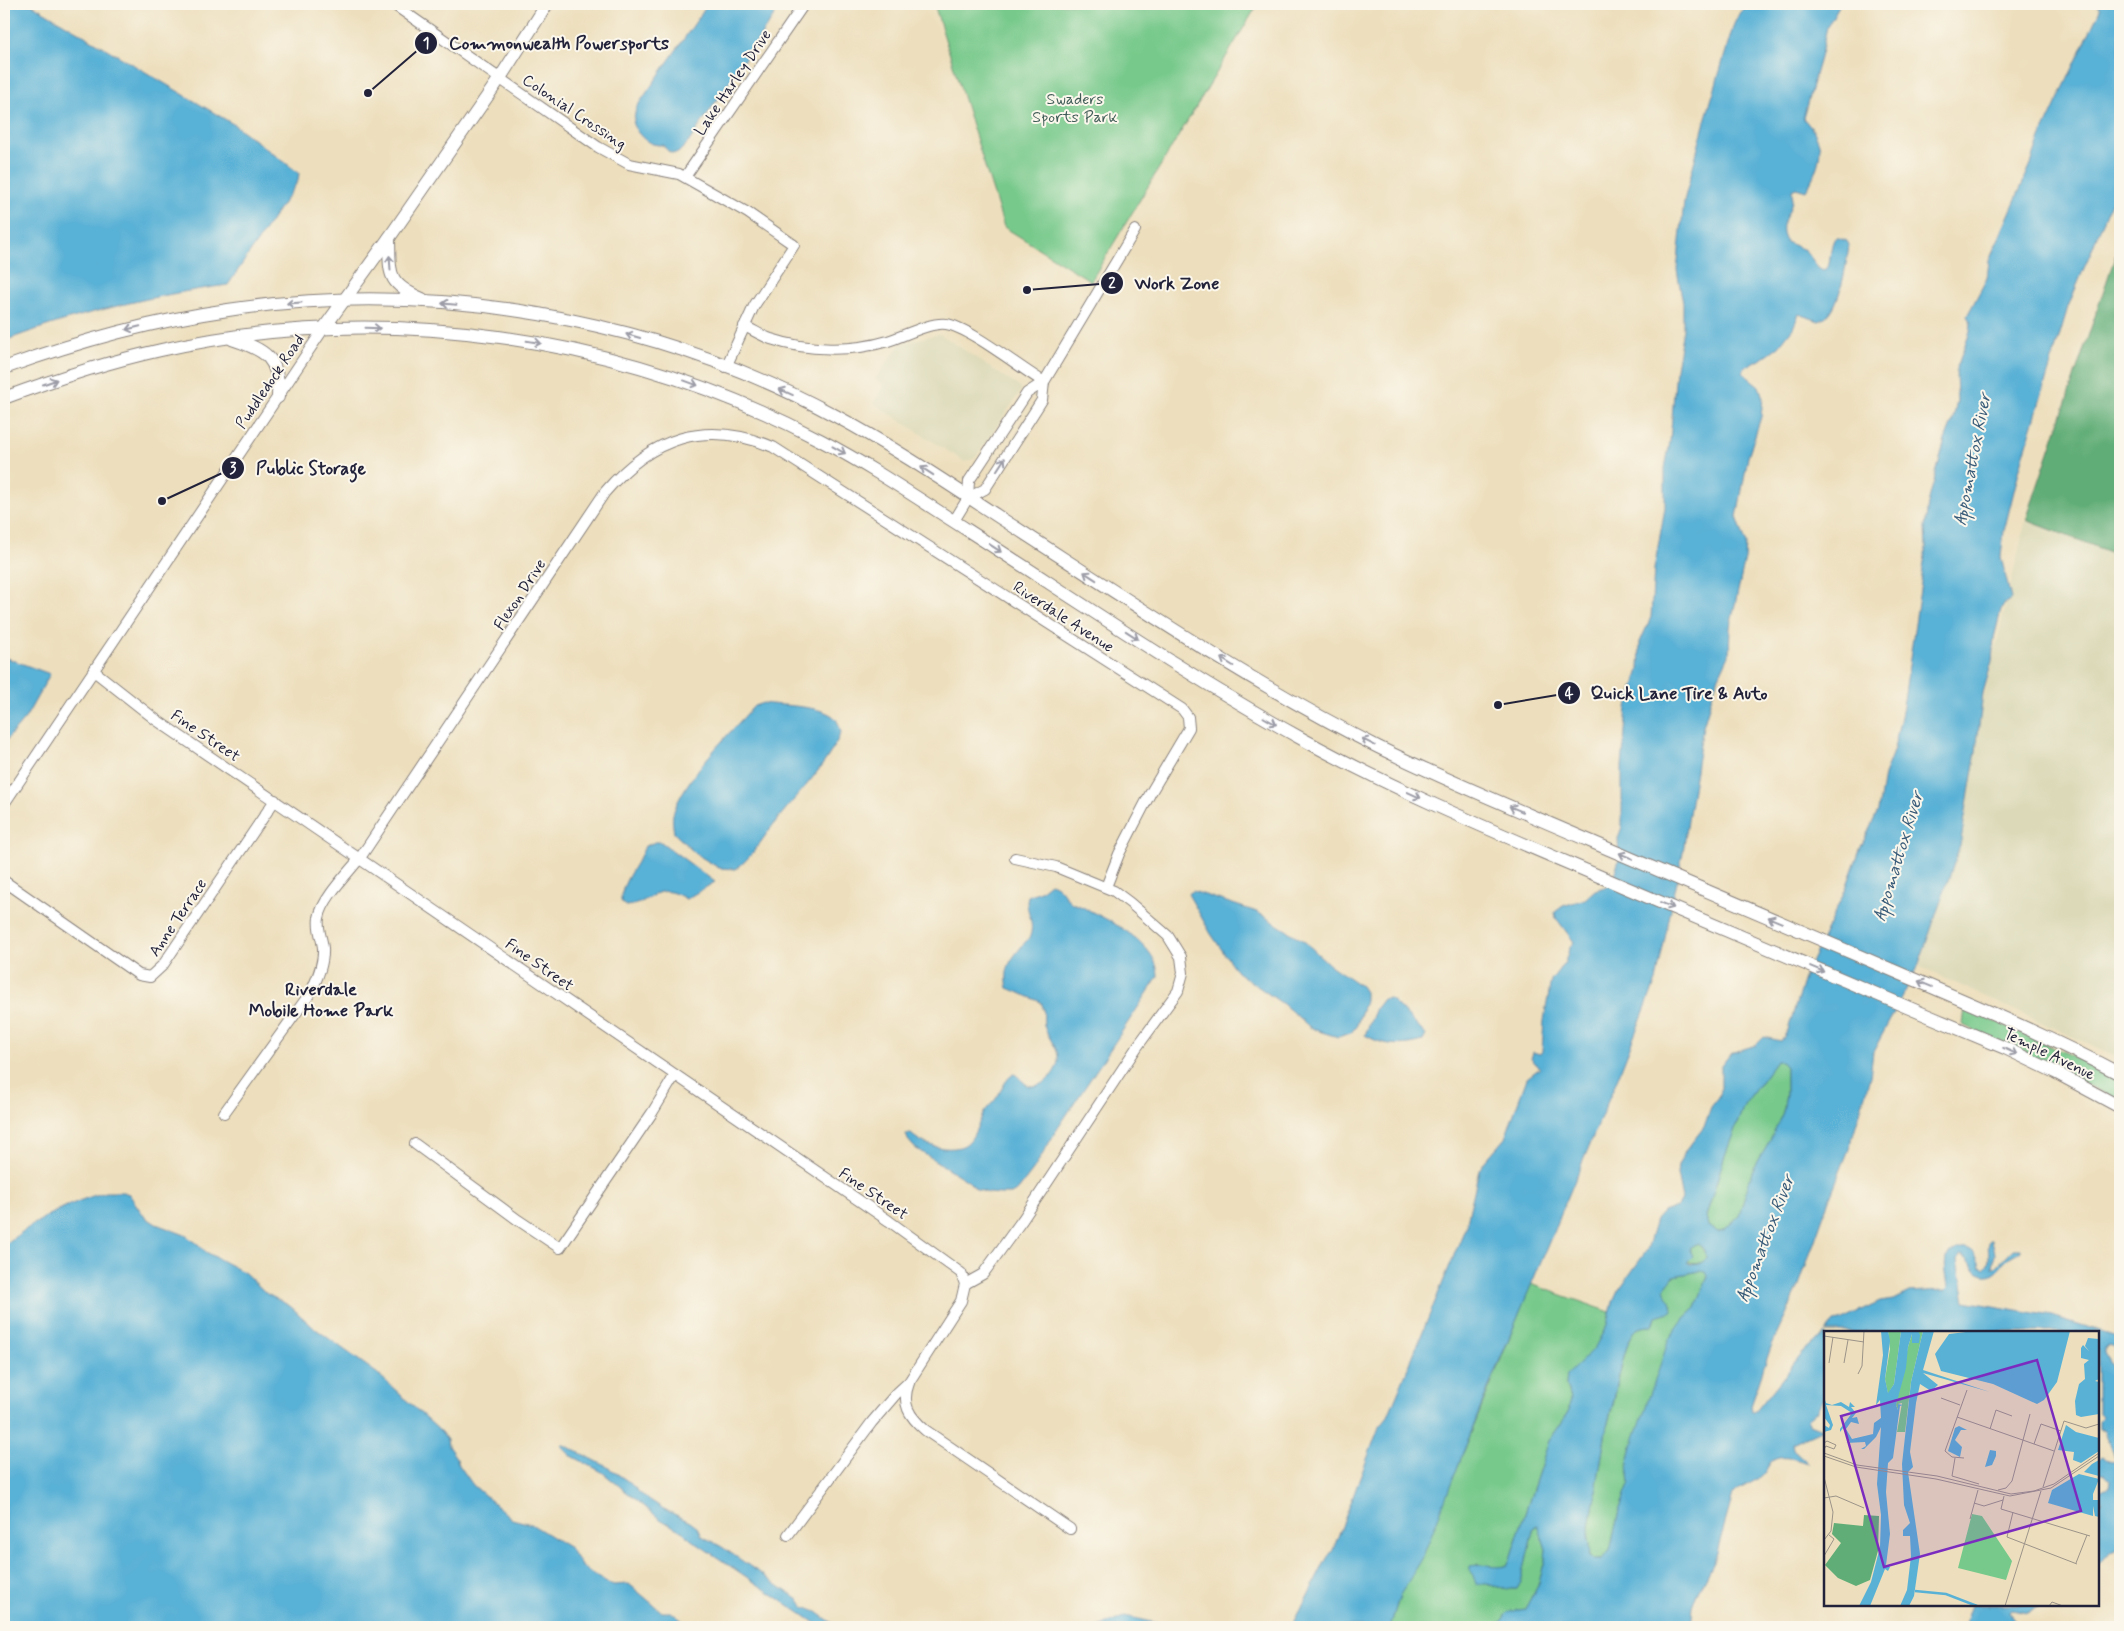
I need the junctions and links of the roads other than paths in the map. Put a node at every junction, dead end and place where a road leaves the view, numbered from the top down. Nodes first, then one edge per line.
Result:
1 (393, 4) edge
2 (547, 4) edge
3 (804, 4) edge
4 (500, 78) junction
5 (685, 177) junction
6 (1136, 230) dead end
7 (389, 238) junction
8 (342, 300) junction
9 (429, 302) junction
10 (744, 326) junction
11 (324, 328) junction
12 (230, 338) junction
13 (726, 367) junction
14 (4, 368) edge
15 (1044, 382) junction
16 (278, 397) junction
17 (4, 398) edge
18 (760, 442) joint
19 (968, 498) junction
20 (954, 521) junction
21 (94, 671) junction
22 (275, 800) junction
23 (4, 804) edge
24 (360, 858) junction
25 (1015, 858) dead end
26 (4, 881) edge
27 (1106, 887) junction
28 (2120, 1074) edge
29 (675, 1075) junction
30 (2120, 1107) edge
31 (224, 1113) dead end
32 (415, 1144) dead end
33 (965, 1284) junction
34 (910, 1382) junction
35 (1070, 1529) dead end
36 (788, 1535) dead end

1 - 4 street, Colonial Crossing
2 - 4 main road, Puddledock Road
3 - 5 street, Lake Harley Drive
4 - 5 street, Colonial Crossing
4 - 7 main road, Puddledock Road
5 - 10 street, Colonial Crossing
6 - 15 street
7 - 8 main road, Puddledock Road
9 -> 7 main road
8 - 9 main road
8 - 11 main road, Puddledock Road
8 -> 14 main road
13 -> 9 main road, Temple Avenue
10 - 13 street
10 - 15 street
11 - 12 main road, Temple Avenue
11 - 16 street, Puddledock Road
11 -> 20 main road, Temple Avenue
12 - 16 main road
17 -> 12 main road, Temple Avenue
19 -> 13 main road, Temple Avenue
15 - 19 street
19 -> 15 street
16 - 21 street, Puddledock Road
18 - 24 street, Flexon Drive
18 - 27 street, Riverdale Avenue
19 - 20 street
28 -> 19 main road, Temple Avenue
20 -> 30 main road, Temple Avenue
21 - 22 street, Fine Street
21 - 23 street, Puddledock Road
22 - 24 street, Fine Street
22 - 26 street, Anne Terrace
24 - 29 street, Fine Street
24 - 31 street, Flexon Drive
25 - 27 street
27 - 33 street
29 - 32 street
29 - 33 street, Fine Street
33 - 34 street
34 - 35 street
34 - 36 street

